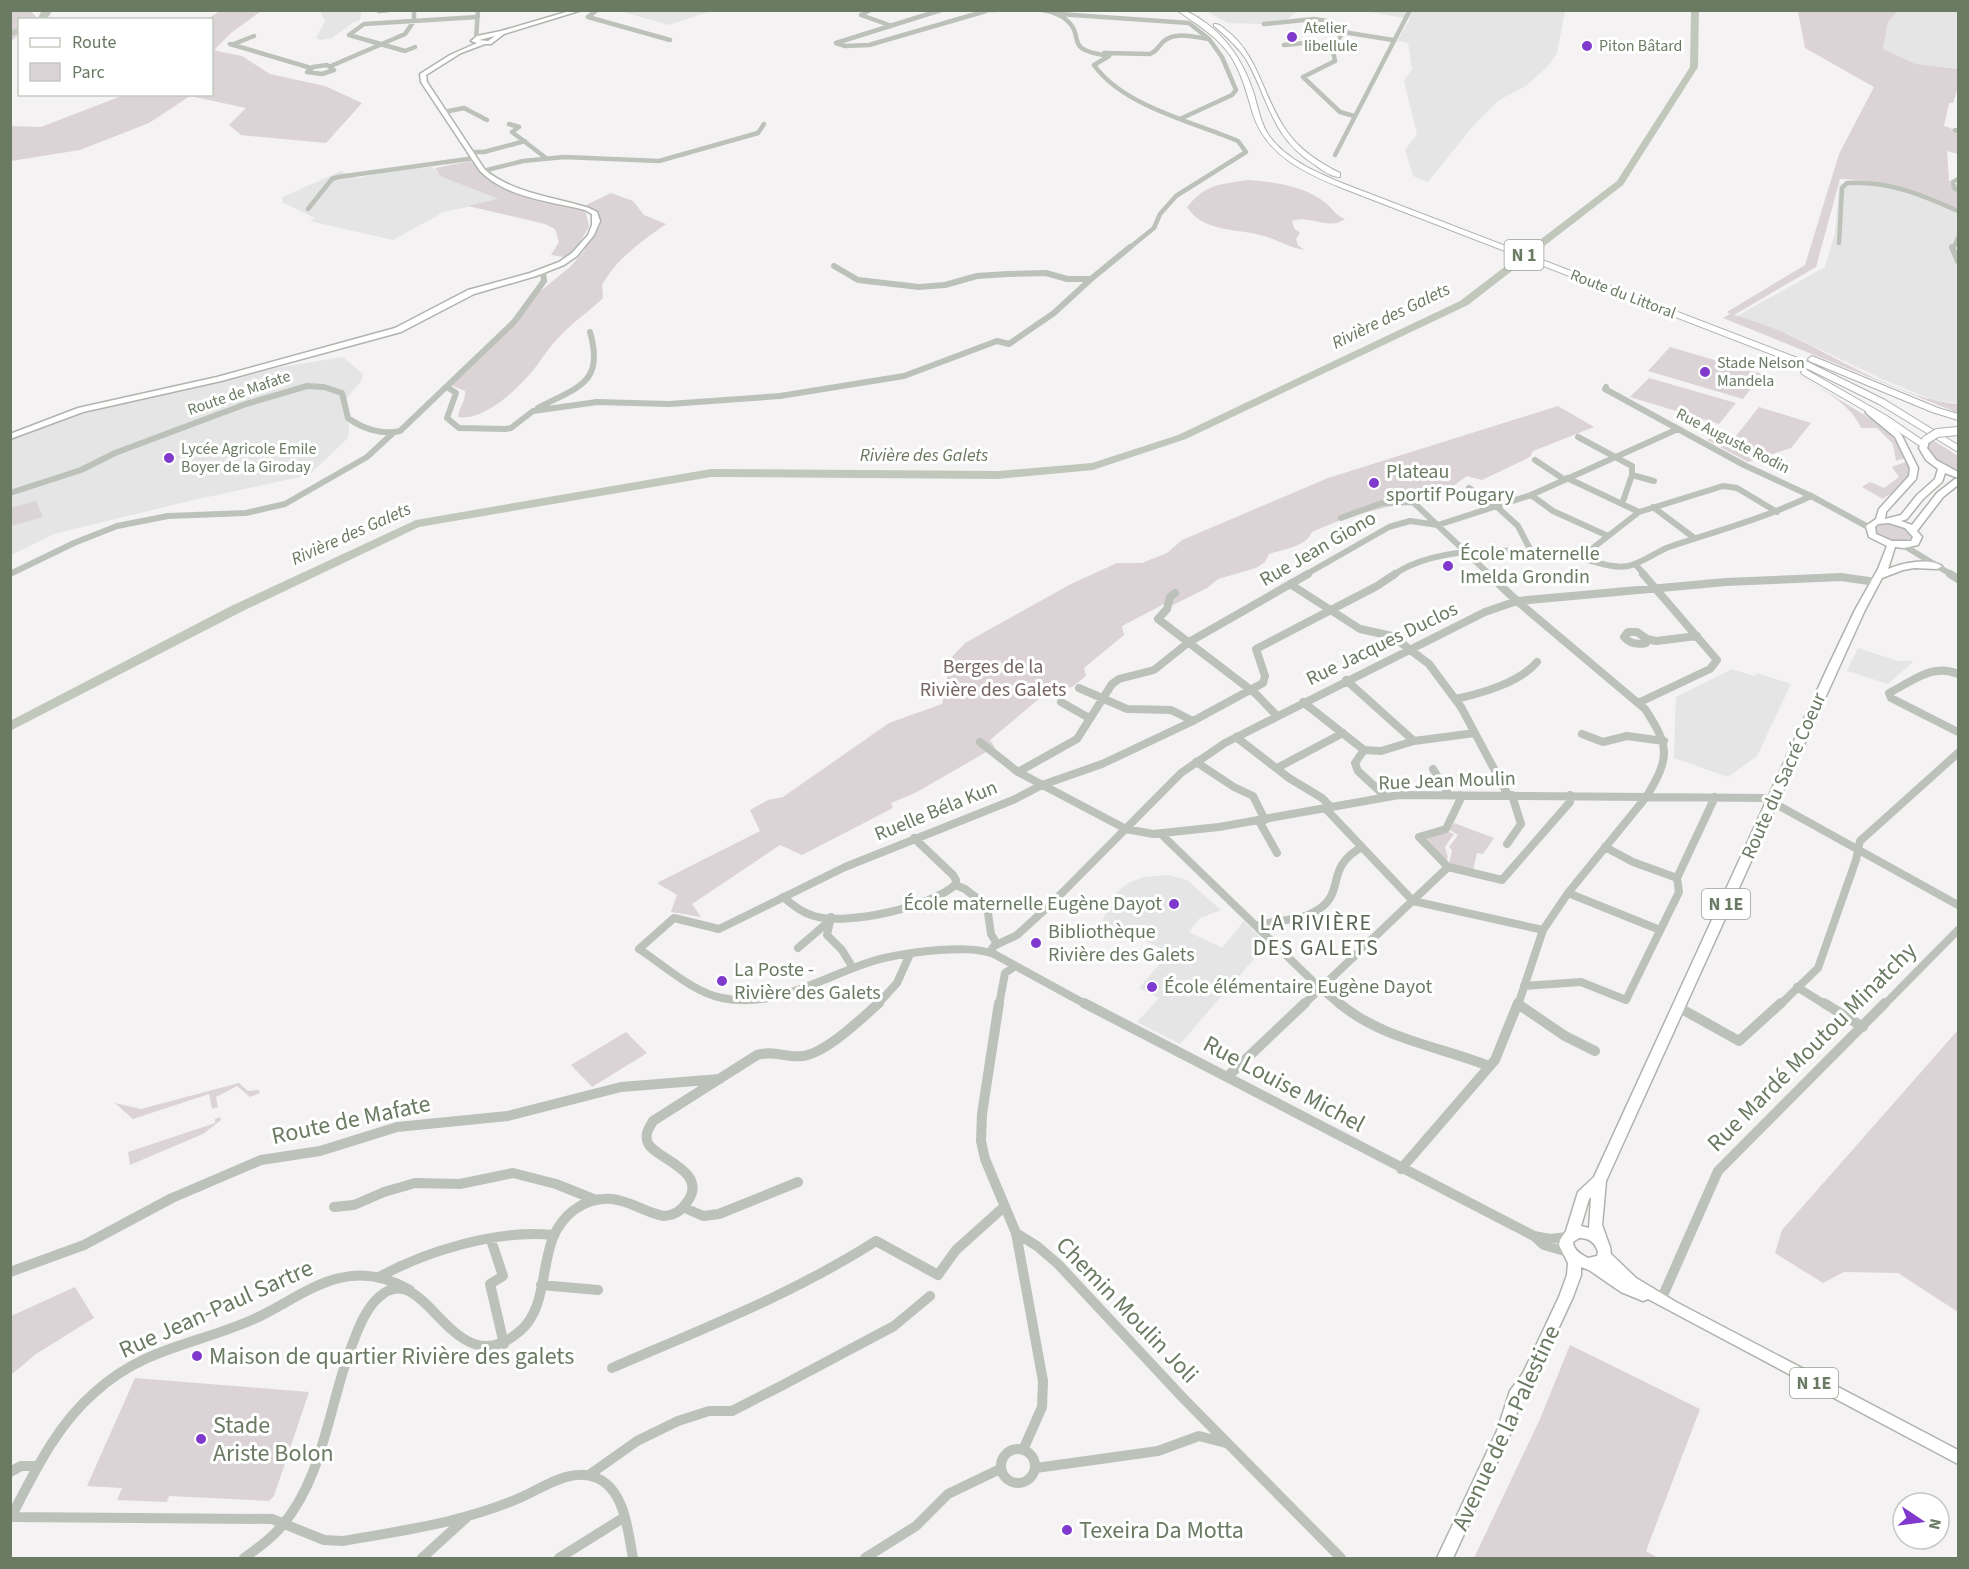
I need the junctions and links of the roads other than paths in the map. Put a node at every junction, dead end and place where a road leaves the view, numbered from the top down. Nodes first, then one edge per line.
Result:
1 (414, 10) edge
2 (580, 10) edge
3 (597, 10) edge
4 (870, 10) edge
5 (941, 10) edge
6 (986, 10) edge
7 (1180, 10) edge
8 (1192, 10) edge
9 (1410, 10) edge
10 (379, 11) edge
11 (388, 11) edge
12 (479, 12) edge
13 (1059, 14) junction
14 (414, 21) junction
15 (1264, 24) dead end
16 (892, 26) junction
17 (1343, 32) junction
18 (254, 36) dead end
19 (482, 39) junction
20 (1209, 39) junction
21 (670, 40) dead end
22 (1393, 40) junction
23 (383, 45) junction
24 (1284, 45) dead end
25 (415, 47) dead end
26 (1328, 47) junction
27 (1088, 53) junction
28 (331, 66) junction
29 (311, 68) junction
30 (444, 111) junction
31 (1354, 116) junction
32 (1180, 119) junction
33 (487, 120) dead end
34 (509, 124) dead end
35 (764, 124) dead end
36 (525, 141) junction
37 (473, 155) junction
38 (1335, 155) dead end
39 (546, 158) junction
40 (483, 171) junction
41 (1959, 179) edge
42 (1959, 190) edge
43 (1376, 195) junction
44 (308, 209) dead end
45 (1959, 211) edge
46 (1959, 238) edge
47 (1839, 243) dead end
48 (1959, 261) edge
49 (834, 266) dead end
50 (543, 276) junction
51 (1091, 279) junction
52 (1679, 312) junction
53 (1698, 323) junction
54 (1735, 330) junction
55 (590, 332) dead end
56 (447, 387) junction
57 (1606, 387) dead end
58 (1915, 402) junction
59 (1862, 405) junction
60 (533, 411) junction
61 (1959, 417) edge
62 (1959, 425) edge
63 (1678, 429) junction
64 (1959, 431) edge
65 (393, 433) junction
66 (10, 437) edge
67 (1578, 437) dead end
68 (1959, 441) edge
69 (1924, 442) junction
70 (1959, 449) edge
71 (1614, 456) junction
72 (1535, 460) dead end
73 (1942, 469) junction
74 (1632, 475) junction
75 (1959, 476) edge
76 (1566, 479) junction
77 (1654, 481) dead end
78 (1959, 481) edge
79 (1469, 488) dead end
80 (1959, 491) edge
81 (10, 493) edge
82 (1430, 495) dead end
83 (1531, 495) junction
84 (1940, 495) junction
85 (1811, 496) junction
86 (1413, 502) junction
87 (1622, 504) junction
88 (1495, 505) junction
89 (1653, 507) junction
90 (1638, 512) junction
91 (1777, 512) junction
92 (1341, 518) dead end
93 (1878, 523) junction
94 (1438, 525) junction
95 (1913, 530) junction
96 (1608, 536) junction
97 (1693, 537) junction
98 (1881, 541) junction
99 (1914, 543) junction
100 (1892, 544) junction
101 (1903, 546) junction
102 (1531, 551) junction
103 (1465, 552) junction
104 (1580, 558) junction
105 (1927, 559) junction
106 (1635, 564) junction
107 (1937, 566) junction
108 (10, 574) edge
109 (1880, 576) junction
110 (1959, 579) edge
111 (1290, 584) junction
112 (1655, 588) junction
113 (1175, 593) dead end
114 (1517, 601) junction
115 (1332, 609) junction
116 (1697, 636) junction
117 (1647, 639) dead end
118 (1189, 642) junction
119 (1411, 649) junction
120 (1537, 662) dead end
121 (1959, 674) edge
122 (1346, 680) junction
123 (1079, 687) dead end
124 (1252, 690) junction
125 (1103, 698) junction
126 (1456, 699) junction
127 (1060, 702) dead end
128 (1303, 702) junction
129 (1638, 703) junction
130 (1277, 716) junction
131 (1089, 718) junction
132 (1194, 721) junction
133 (1959, 732) edge
134 (1343, 733) junction
135 (1475, 733) junction
136 (1582, 734) dead end
137 (1236, 737) junction
138 (1414, 741) junction
139 (1664, 741) junction
140 (980, 742) dead end
141 (1364, 750) junction
142 (1959, 753) edge
143 (1197, 762) junction
144 (1277, 768) junction
145 (1433, 769) dead end
146 (1018, 772) junction
147 (1042, 785) junction
148 (1449, 795) junction
149 (1460, 795) junction
150 (1510, 795) junction
151 (1570, 795) junction
152 (1385, 796) junction
153 (1647, 796) junction
154 (1715, 797) junction
155 (1772, 800) junction
156 (1328, 807) junction
157 (1262, 820) junction
158 (1126, 829) junction
159 (1161, 834) junction
160 (914, 838) junction
161 (1507, 844) dead end
162 (1362, 847) junction
163 (1605, 847) junction
164 (1858, 849) junction
165 (1277, 853) dead end
166 (1448, 867) junction
167 (1677, 878) junction
168 (955, 885) junction
169 (1568, 893) junction
170 (783, 897) junction
171 (1413, 901) junction
172 (1959, 905) edge
173 (831, 917) junction
174 (1256, 926) junction
175 (1543, 930) junction
176 (1660, 930) junction
177 (1959, 930) edge
178 (798, 948) dead end
179 (994, 948) junction
180 (910, 954) junction
181 (1014, 967) junction
182 (853, 968) junction
183 (1524, 986) junction
184 (1797, 987) junction
185 (1320, 988) junction
186 (1518, 1004) junction
187 (1680, 1008) junction
188 (1863, 1026) junction
189 (1595, 1051) dead end
190 (1489, 1066) junction
191 (1227, 1077) junction
192 (721, 1080) junction
193 (1401, 1169) junction
194 (1599, 1181) junction
195 (798, 1182) dead end
196 (596, 1200) junction
197 (1005, 1206) junction
198 (334, 1207) dead end
199 (683, 1207) junction
200 (1016, 1233) junction
201 (553, 1235) junction
202 (1570, 1235) junction
203 (1534, 1236) junction
204 (1599, 1239) junction
205 (490, 1240) junction
206 (1570, 1254) junction
207 (1595, 1261) junction
208 (10, 1272) edge
209 (379, 1277) junction
210 (541, 1285) junction
211 (598, 1290) dead end
212 (412, 1292) junction
213 (930, 1296) dead end
214 (1566, 1297) junction
215 (1666, 1303) junction
216 (504, 1344) junction
217 (612, 1368) dead end
218 (1205, 1420) junction
219 (1199, 1436) junction
220 (1227, 1443) junction
221 (1023, 1450) junction
222 (1959, 1457) edge
223 (38, 1466) junction
224 (1036, 1468) junction
225 (1000, 1469) junction
226 (10, 1472) edge
227 (589, 1475) junction
228 (11, 1517) edge
229 (466, 1518) junction
230 (623, 1518) junction
231 (285, 1524) junction
232 (244, 1558) edge
233 (422, 1558) edge
234 (559, 1558) edge
235 (633, 1558) edge
236 (865, 1558) edge
237 (1341, 1558) edge
238 (1445, 1558) edge

1 - 14 street
2 - 19 main road, Route de Mafate
3 - 21 street
4 - 16 street
5 - 16 street
6 - 13 street
6 - 16 street
7 - 43 highway, Route du Littoral / N 1
8 - 43 highway, Route du Littoral / N 1
9 - 22 street
10 - 11 street
12 - 14 street
12 - 19 street
13 - 20 street
13 - 27 street
14 - 23 street
14 - 23 street
15 - 17 street
17 - 22 street
17 - 26 street
18 - 29 street
19 - 30 main road, Route de Mafate
20 - 27 street
20 - 32 street
22 - 31 street
23 - 25 street
23 - 28 street
24 - 26 street
26 - 31 street
27 - 32 street
28 - 29 street
28 - 29 street
30 - 33 street
30 - 37 main road, Route de Mafate
31 - 38 street
32 - 51 street
34 - 36 street
35 - 39 street
36 - 37 street
36 - 39 street
37 - 40 main road, Route de Mafate
37 - 44 street
39 - 40 street
40 - 50 main road, Route de Mafate
41 - 42 street
43 - 52 highway, Route du Littoral / N 1
45 - 47 street
46 - 48 street
49 - 51 street
50 - 56 street, Route de Mafate
50 - 66 main road, Route de Mafate
51 - 60 street
52 - 53 highway, Route du Littoral / N 1
52 - 54 highway, Route du Littoral / N 1
53 - 59 highway
53 - 70 highway, Route du Littoral / N 1
54 - 58 highway
54 - 68 highway, Route du Littoral / N 1
55 - 60 street
56 - 60 street
56 - 65 street, Route de Mafate
57 - 63 street, Rue Auguste Rodin
58 - 61 highway
58 - 62 highway
59 - 69 highway
59 - 93 main road
63 - 71 street, Rue Jean Giono
63 - 85 street, Rue Auguste Rodin
64 - 69 main road, bridge
65 - 81 street, Route de Mafate
65 - 108 street
67 - 71 street
69 - 73 main road
71 - 74 street
71 - 76 street, Rue Jean Giono
72 - 76 street
73 - 75 main road
73 - 93 main road
74 - 77 street
74 - 87 street
76 - 83 street, Rue Jean Giono
76 - 87 street
78 - 84 main road
79 - 88 street
80 - 84 main road
82 - 86 street
83 - 88 street, Rue Jean Giono
83 - 96 street
84 - 95 main road
85 - 91 street
85 - 93 street, Rue Auguste Rodin
86 - 92 street
86 - 94 street
87 - 90 street
88 - 94 street, Rue Jean Giono
88 - 102 street
89 - 90 street
89 - 91 street
89 - 97 street
90 - 96 street
91 - 97 street
93 - 95 main road
93 - 98 main road
94 - 103 street
94 - 111 street, Rue Jean Giono
95 - 99 main road
96 - 104 street
97 - 106 street
98 - 100 main road
98 - 109 main road
99 - 101 main road
99 - 105 street
100 - 101 main road
100 - 109 main road, Route du Sacré Coeur / N 1E
101 - 105 street
102 - 103 street
102 - 104 street
103 - 114 street
103 - 115 street
104 - 106 street
105 - 107 street
106 - 112 street
107 - 109 main road
107 - 110 street
109 - 112 street, Rue Jacques Duclos
109 - 155 main road, Route du Sacré Coeur / N 1E
111 - 115 street
111 - 118 street, Rue Jean Giono
112 - 114 street, Rue Jacques Duclos
112 - 116 street
113 - 118 street
114 - 119 street, Rue Jacques Duclos
114 - 129 street
115 - 119 street
115 - 124 street
116 - 117 street
116 - 129 street
118 - 124 street
118 - 125 street, Rue Jean Giono
119 - 122 street, Rue Jacques Duclos
119 - 126 street
120 - 126 street
121 - 133 street
122 - 128 street, Rue Jacques Duclos
122 - 138 street
123 - 125 street
124 - 130 street
124 - 132 street, Ruelle Béla Kun
125 - 131 street, Rue Jean Giono
125 - 132 street
126 - 135 street
127 - 131 street
128 - 130 street, Rue Jacques Duclos
128 - 134 street
129 - 139 street
130 - 137 street, Rue Jacques Duclos
131 - 146 street, Rue Jean Giono
132 - 147 street, Ruelle Béla Kun
134 - 141 street
134 - 144 street
135 - 138 street
135 - 150 street
136 - 139 street
137 - 143 street, Rue Jacques Duclos
137 - 144 street
138 - 141 street
139 - 153 street
140 - 146 street, Rue Jean Moulin
141 - 152 street
142 - 164 street
143 - 157 street
143 - 158 street, Rue Jacques Duclos
144 - 156 street
145 - 148 street
146 - 147 street, Rue Jean Moulin
147 - 158 street, Rue Jean Moulin
147 - 160 street, Ruelle Béla Kun
148 - 149 street, Rue Jean Moulin
148 - 152 street, Rue Jean Moulin
149 - 150 street, Rue Jean Moulin
149 - 166 street
150 - 151 street, Rue Jean Moulin
150 - 161 street
151 - 153 street, Rue Jean Moulin
151 - 166 street
152 - 156 street, Rue Jean Moulin
153 - 154 street, Rue Jean Moulin
153 - 163 street
154 - 155 street, Rue Jean Moulin
154 - 167 street
155 - 164 street
155 - 187 main road, Route du Sacré Coeur / N 1E
156 - 157 street, Rue Jean Moulin
156 - 162 street
157 - 159 street, Rue Jean Moulin
157 - 165 street
158 - 159 street, Rue Jean Moulin
158 - 179 street, Rue Jacques Duclos
159 - 174 street
160 - 168 street
160 - 170 street, Ruelle Béla Kun
162 - 171 street
162 - 174 street
163 - 167 street
163 - 169 street
164 - 172 street
164 - 184 street
166 - 171 street
167 - 176 street
168 - 173 street
168 - 179 street
169 - 175 street
169 - 176 street
170 - 173 street
170 - 182 street, Ruelle Béla Kun
171 - 175 street
171 - 185 street
173 - 178 street
173 - 182 street
174 - 185 street
175 - 183 street
176 - 183 street
177 - 188 street, Rue Mardé Moutou Minatchy
179 - 180 street
179 - 181 street, Rue Louise Michel
180 - 182 street
180 - 192 street
181 - 191 street, Rue Louise Michel
181 - 197 street
183 - 186 street
184 - 187 street
184 - 188 street
185 - 190 street
185 - 191 street
186 - 189 street
186 - 190 street
187 - 194 main road, Route du Sacré Coeur / N 1E
188 - 215 street, Rue Mardé Moutou Minatchy
190 - 193 street
191 - 193 street, Rue Louise Michel
192 - 199 street
192 - 208 street, Route de Mafate
193 - 203 street, Rue Louise Michel
194 - 202 main road, Route du Sacré Coeur / N 1E
194 - 204 main road, Route du Sacré Coeur / N 1E
195 - 199 street
196 - 198 street
196 - 199 street
196 - 201 street
197 - 200 street
197 - 217 street
200 - 218 street, Chemin Moulin Joli
200 - 221 street
201 - 205 street
201 - 210 street
202 - 203 street, Rue Louise Michel
202 - 204 main road
202 - 206 main road
203 - 206 street, Rue Louise Michel
204 - 207 main road
205 - 209 street
205 - 216 street
206 - 207 main road
206 - 214 main road
207 - 214 main road
207 - 215 main road, N 1E
209 - 212 street, Rue Jean-Paul Sartre
209 - 223 street, Rue Jean-Paul Sartre
210 - 211 street
210 - 216 street
212 - 216 street, Rue Jean-Paul Sartre
212 - 231 street
213 - 227 street
214 - 238 main road, Avenue de la Palestine
215 - 222 main road, N 1E
218 - 219 street
218 - 220 street, Chemin Moulin Joli
219 - 220 street
219 - 224 street
220 - 237 street, Chemin Moulin Joli
221 - 224 street
221 - 225 street
223 - 226 street
223 - 228 street, Rue Jean-Paul Sartre
224 - 225 street
225 - 236 street
227 - 229 street
227 - 230 street
228 - 231 street
229 - 231 street
229 - 233 street
230 - 234 street
230 - 235 street
231 - 232 street

